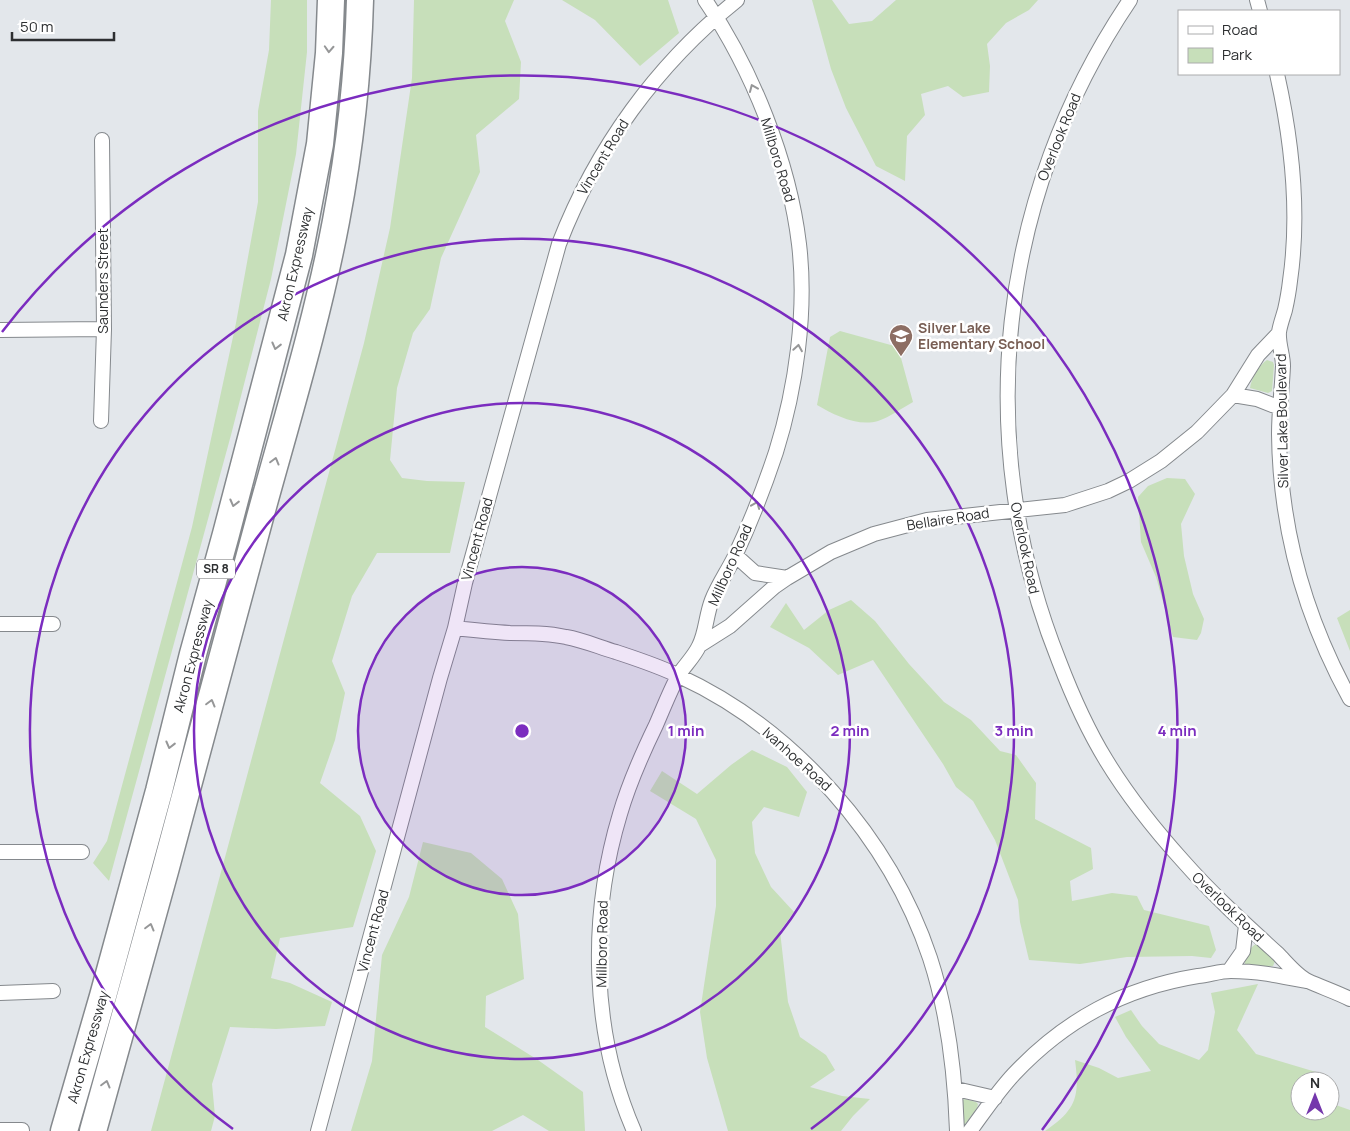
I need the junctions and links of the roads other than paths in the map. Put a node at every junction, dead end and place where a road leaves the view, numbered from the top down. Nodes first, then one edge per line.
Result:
1 (330, 0) edge
2 (360, 0) edge
3 (705, 0) edge
4 (737, 0) edge
5 (1130, 0) edge
6 (716, 17) junction
7 (1277, 75) edge
8 (102, 140) dead end
9 (104, 329) junction
10 (0, 330) edge
11 (1279, 333) junction
12 (1233, 394) junction
13 (1280, 408) junction
14 (101, 421) dead end
15 (1016, 510) junction
16 (735, 555) junction
17 (787, 578) junction
18 (0, 624) edge
19 (53, 624) dead end
20 (455, 628) junction
21 (700, 645) junction
22 (679, 675) junction
23 (1350, 698) edge
24 (0, 852) edge
25 (82, 852) dead end
26 (1246, 925) junction
27 (1229, 971) junction
28 (1306, 981) junction
29 (53, 991) dead end
30 (0, 993) edge
31 (1350, 999) edge
32 (956, 1089) junction
33 (995, 1098) junction
34 (0, 1130) edge
35 (22, 1130) dead end
36 (64, 1131) edge
37 (93, 1131) edge
38 (318, 1131) edge
39 (634, 1131) edge
40 (958, 1131) edge
41 (970, 1131) edge

1 -> 36 highway, Akron Expressway / SR 8
37 -> 2 highway, Akron Expressway / SR 8
3 - 6 street, Millboro Road
4 - 6 street, Vincent Road
5 - 15 street, Overlook Road
16 -> 6 street, Millboro Road
6 - 20 street, Vincent Road
7 - 11 street, Silver Lake Boulevard
8 - 9 street, Saunders Street
9 - 10 street
9 - 14 street, Saunders Street
11 - 12 street, Bellaire Road
11 - 13 street, Silver Lake Boulevard
12 - 13 street
12 - 15 street, Bellaire Road
13 - 23 street, Silver Lake Boulevard
15 - 17 street, Bellaire Road
15 - 26 street, Overlook Road
16 - 17 street
16 - 21 street, Millboro Road
17 - 21 street, Bellaire Road
18 - 19 street
20 - 22 street, Ivanhoe Road
20 - 38 street, Vincent Road
21 - 22 street, Millboro Road
22 - 32 street, Ivanhoe Road
22 - 39 street, Millboro Road
24 - 25 street
26 - 27 street
26 - 28 street, Overlook Road
27 - 28 street
27 - 33 street
28 - 31 street, Overlook Road
29 - 30 street
32 - 33 street
32 - 40 street, Ivanhoe Road
33 - 41 street
34 - 35 street

